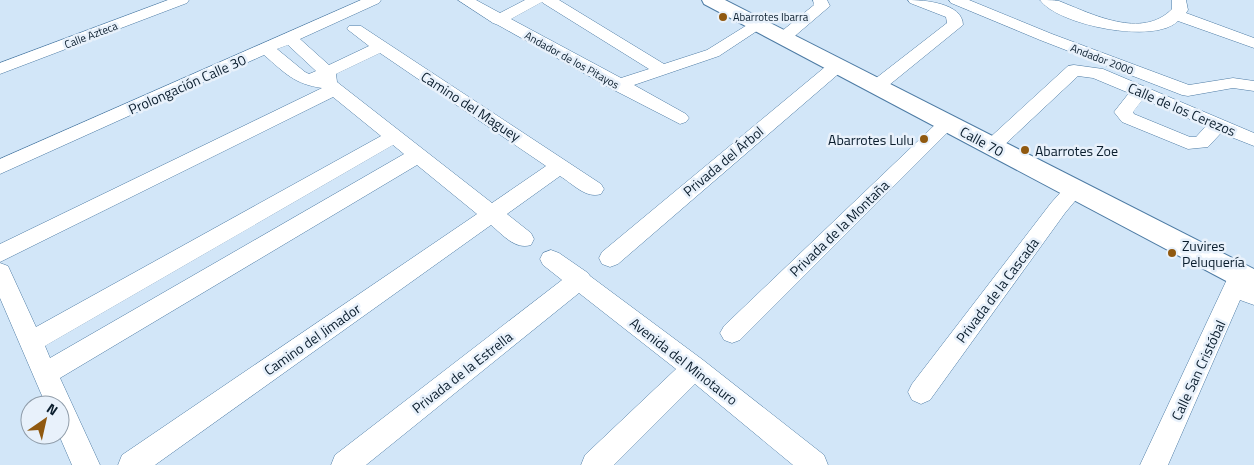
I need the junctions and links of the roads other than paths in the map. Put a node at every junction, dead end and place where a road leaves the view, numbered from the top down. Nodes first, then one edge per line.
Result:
1 (182, 0) edge
2 (465, 0) edge
3 (536, 0) edge
4 (548, 0) edge
5 (711, 0) edge
6 (820, 0) edge
7 (915, 0) edge
8 (956, 0) edge
9 (1047, 0) edge
10 (361, 2) edge
11 (1178, 8) edge
12 (1075, 15) junction
13 (498, 20) junction
14 (758, 25) junction
15 (355, 29) dead end
16 (290, 38) junction
17 (783, 38) junction
18 (1046, 38) junction
19 (1254, 43) edge
20 (380, 46) junction
21 (267, 49) junction
22 (837, 66) junction
23 (0, 69) edge
24 (662, 70) junction
25 (330, 82) junction
26 (618, 84) junction
27 (1253, 85) edge
28 (877, 86) junction
29 (1141, 91) junction
30 (680, 118) dead end
31 (947, 123) junction
32 (1218, 125) junction
33 (393, 137) junction
34 (1254, 140) edge
35 (992, 146) junction
36 (418, 155) junction
37 (561, 166) junction
38 (0, 167) edge
39 (325, 175) junction
40 (1075, 189) junction
41 (594, 190) dead end
42 (347, 197) junction
43 (492, 214) junction
44 (523, 239) dead end
45 (0, 254) edge
46 (610, 258) dead end
47 (551, 259) dead end
48 (0, 272) edge
49 (580, 279) junction
50 (1246, 285) edge
51 (732, 333) dead end
52 (31, 342) junction
53 (694, 368) junction
54 (45, 374) junction
55 (921, 392) dead end
56 (54, 395) edge
57 (70, 430) edge
58 (86, 465) edge
59 (132, 465) edge
60 (345, 465) edge
61 (595, 465) edge
62 (814, 465) edge
63 (1154, 465) edge

1 - 23 street, Calle Azteca
2 - 13 street, Andador de los Pitayos
3 - 13 street
4 - 24 street
5 - 14 street, Calle 70
6 - 17 street
7 - 28 street
8 - 18 street, Andador 2000
9 - 12 street
10 - 16 street, Prolongación Calle 30
11 - 12 street
11 - 19 street
12 - 18 street
13 - 26 street, Andador de los Pitayos
14 - 17 street, Calle 70
14 - 24 street
15 - 20 street, Camino del Maguey
16 - 21 street, Prolongación Calle 30
16 - 25 street
17 - 22 street, Calle 70
18 - 27 street, Andador 2000
20 - 25 street
20 - 37 street, Camino del Maguey
21 - 25 street
21 - 38 street, Prolongación Calle 30
22 - 28 street, Calle 70
22 - 46 street, Privada del Árbol
24 - 26 street
25 - 33 street
25 - 45 street
26 - 30 street, Andador de los Pitayos
28 - 31 street, Calle 70
29 - 32 street, Calle de los Cerezos
29 - 32 street
29 - 35 street, Calle de los Cerezos
31 - 35 street, Calle 70
31 - 51 street, Privada de la Montaña
32 - 34 street, Calle de los Cerezos
33 - 36 street
33 - 39 street
35 - 40 street, Calle 70
36 - 42 street
36 - 43 street
37 - 41 street, Camino del Maguey
37 - 43 street, Camino del Jimador
39 - 42 street
39 - 52 street
40 - 50 street, Calle 70
40 - 55 street, Privada de la Cascada
42 - 54 street
43 - 44 street
43 - 59 street, Camino del Jimador
47 - 49 street, Avenida del Minotauro
48 - 52 street
49 - 53 street, Avenida del Minotauro
49 - 60 street, Privada de la Estrella
50 - 63 street, Calle San Cristóbal
52 - 54 street
53 - 61 street
53 - 62 street, Avenida del Minotauro
54 - 56 street
57 - 58 street

